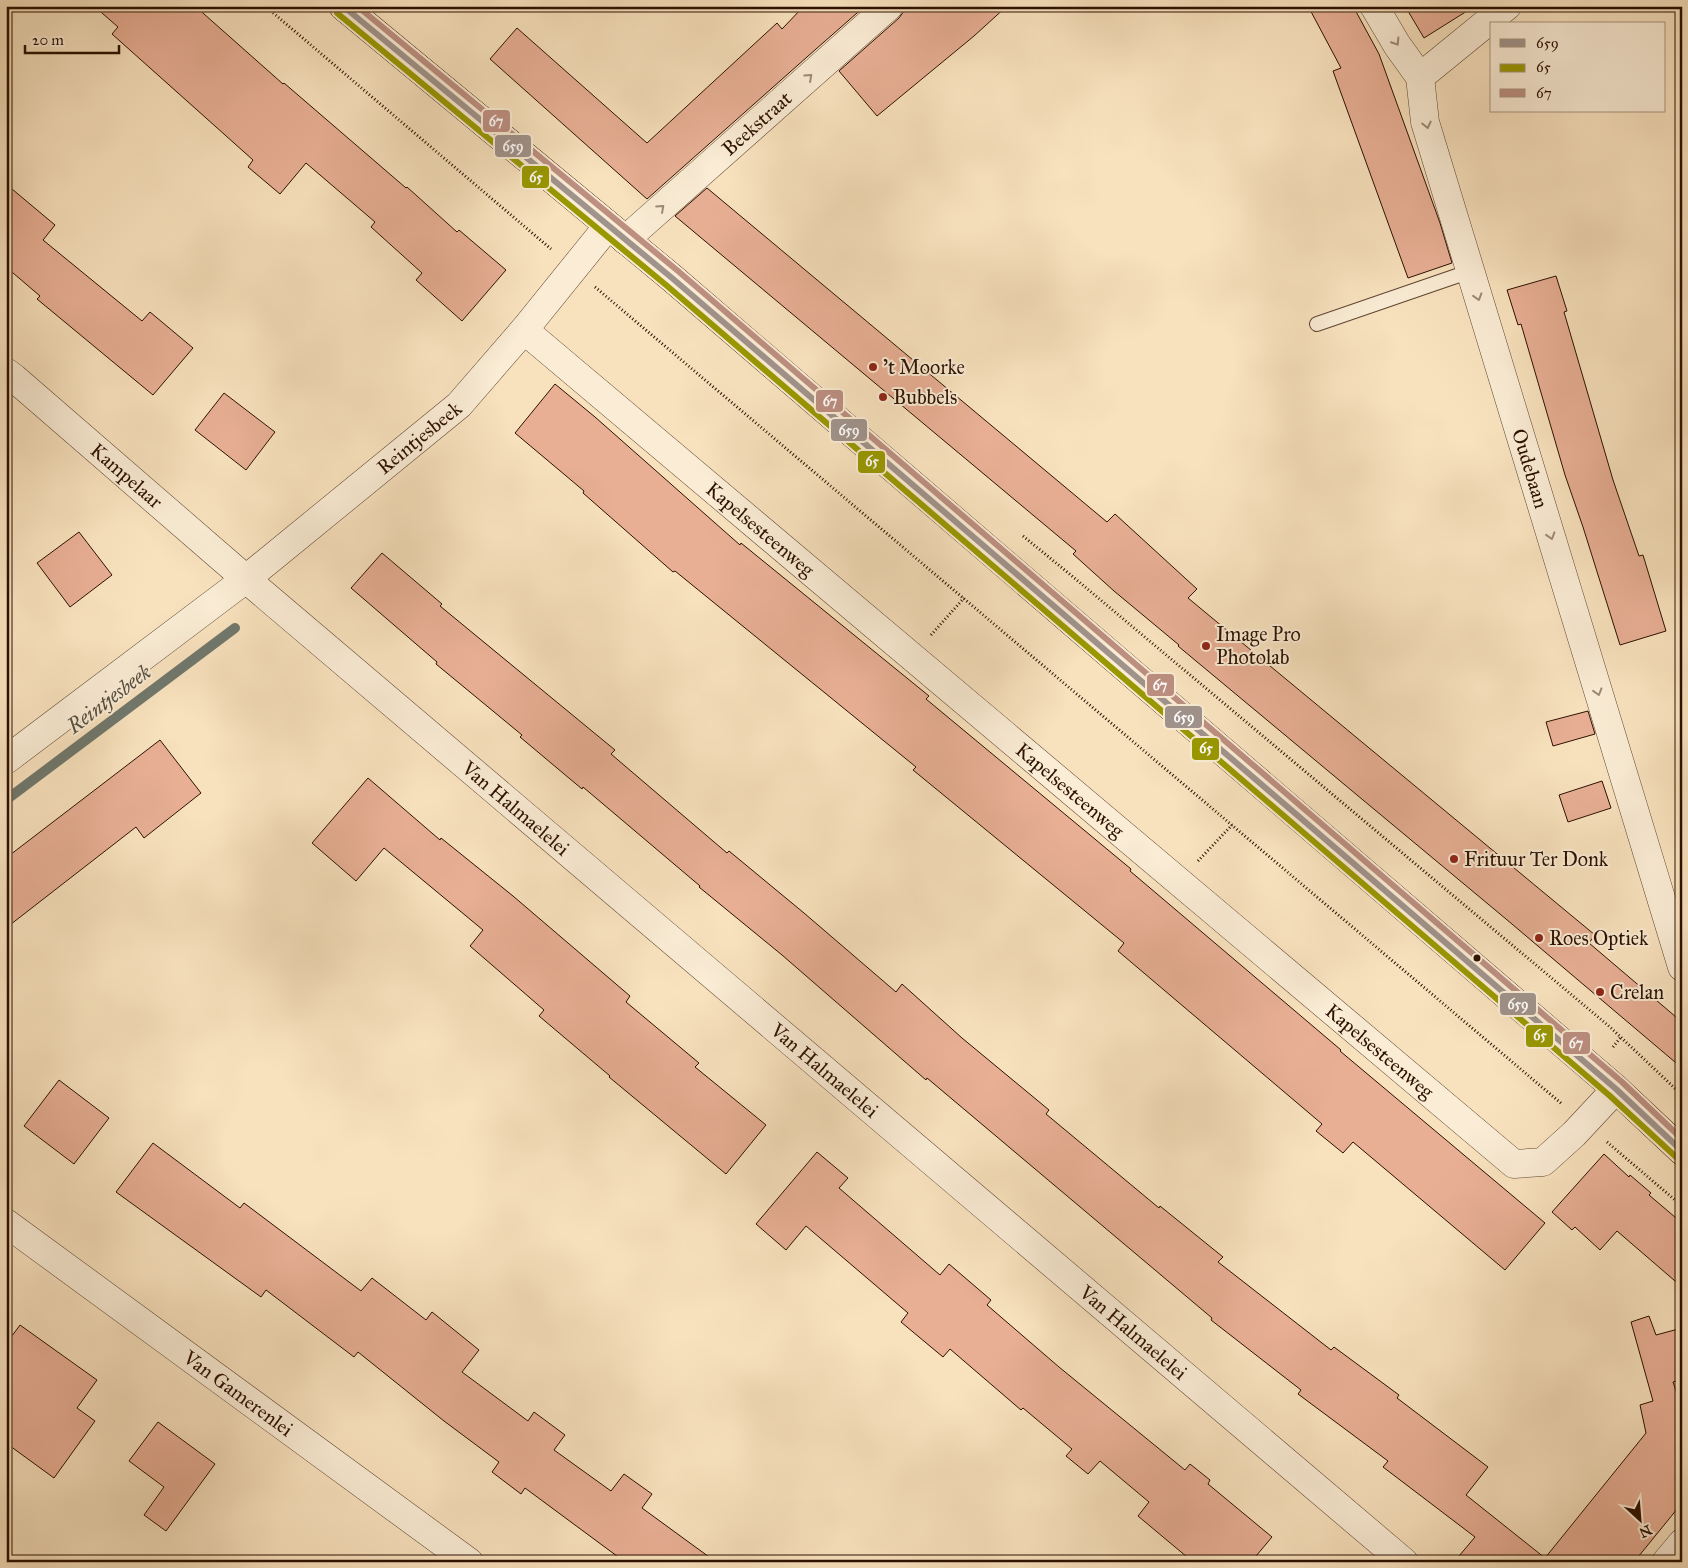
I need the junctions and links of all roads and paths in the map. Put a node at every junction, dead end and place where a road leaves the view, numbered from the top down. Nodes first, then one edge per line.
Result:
1 (265, 6) edge
2 (343, 6) edge
3 (889, 6) edge
4 (1374, 6) edge
5 (1507, 6) edge
6 (1420, 77) junction
7 (616, 233) junction
8 (574, 268) junction
9 (1471, 271) junction
10 (1317, 324) dead end
11 (524, 330) junction
12 (6, 372) edge
13 (246, 579) junction
14 (964, 598) junction
15 (912, 657) junction
16 (6, 760) edge
17 (1232, 824) junction
18 (1179, 881) junction
19 (1682, 967) edge
20 (1616, 1089) junction
21 (1682, 1089) edge
22 (1677, 1091) dead end
23 (1584, 1123) junction
24 (1681, 1149) edge
25 (1682, 1206) edge
26 (6, 1222) edge
27 (1682, 1543) edge
28 (469, 1562) edge
29 (1404, 1562) edge
30 (1666, 1562) edge

1 - 8 path
2 - 7 main road
7 -> 3 street, Beekstraat
4 -> 6 street
5 - 6 street
6 -> 9 street, Oudebaan
7 - 8 street, Reintjesbeek
7 - 20 main road
8 - 11 street, Reintjesbeek
8 - 14 path
9 - 10 lane
9 -> 19 street, Oudebaan
11 - 13 street, Reintjesbeek
11 - 15 street, Kapelsesteenweg
12 - 13 street, Kampelaar
13 - 16 street, Reintjesbeek
13 - 29 street, Van Halmaelelei
14 - 15 path
14 - 17 path
15 - 18 street, Kapelsesteenweg
17 - 18 path
17 - 23 path
18 - 23 street, Kapelsesteenweg
20 - 23 street, Kapelsesteenweg
20 - 24 main road
21 - 22 path
23 - 25 path
26 - 28 street, Van Gamerenlei
27 - 30 street

